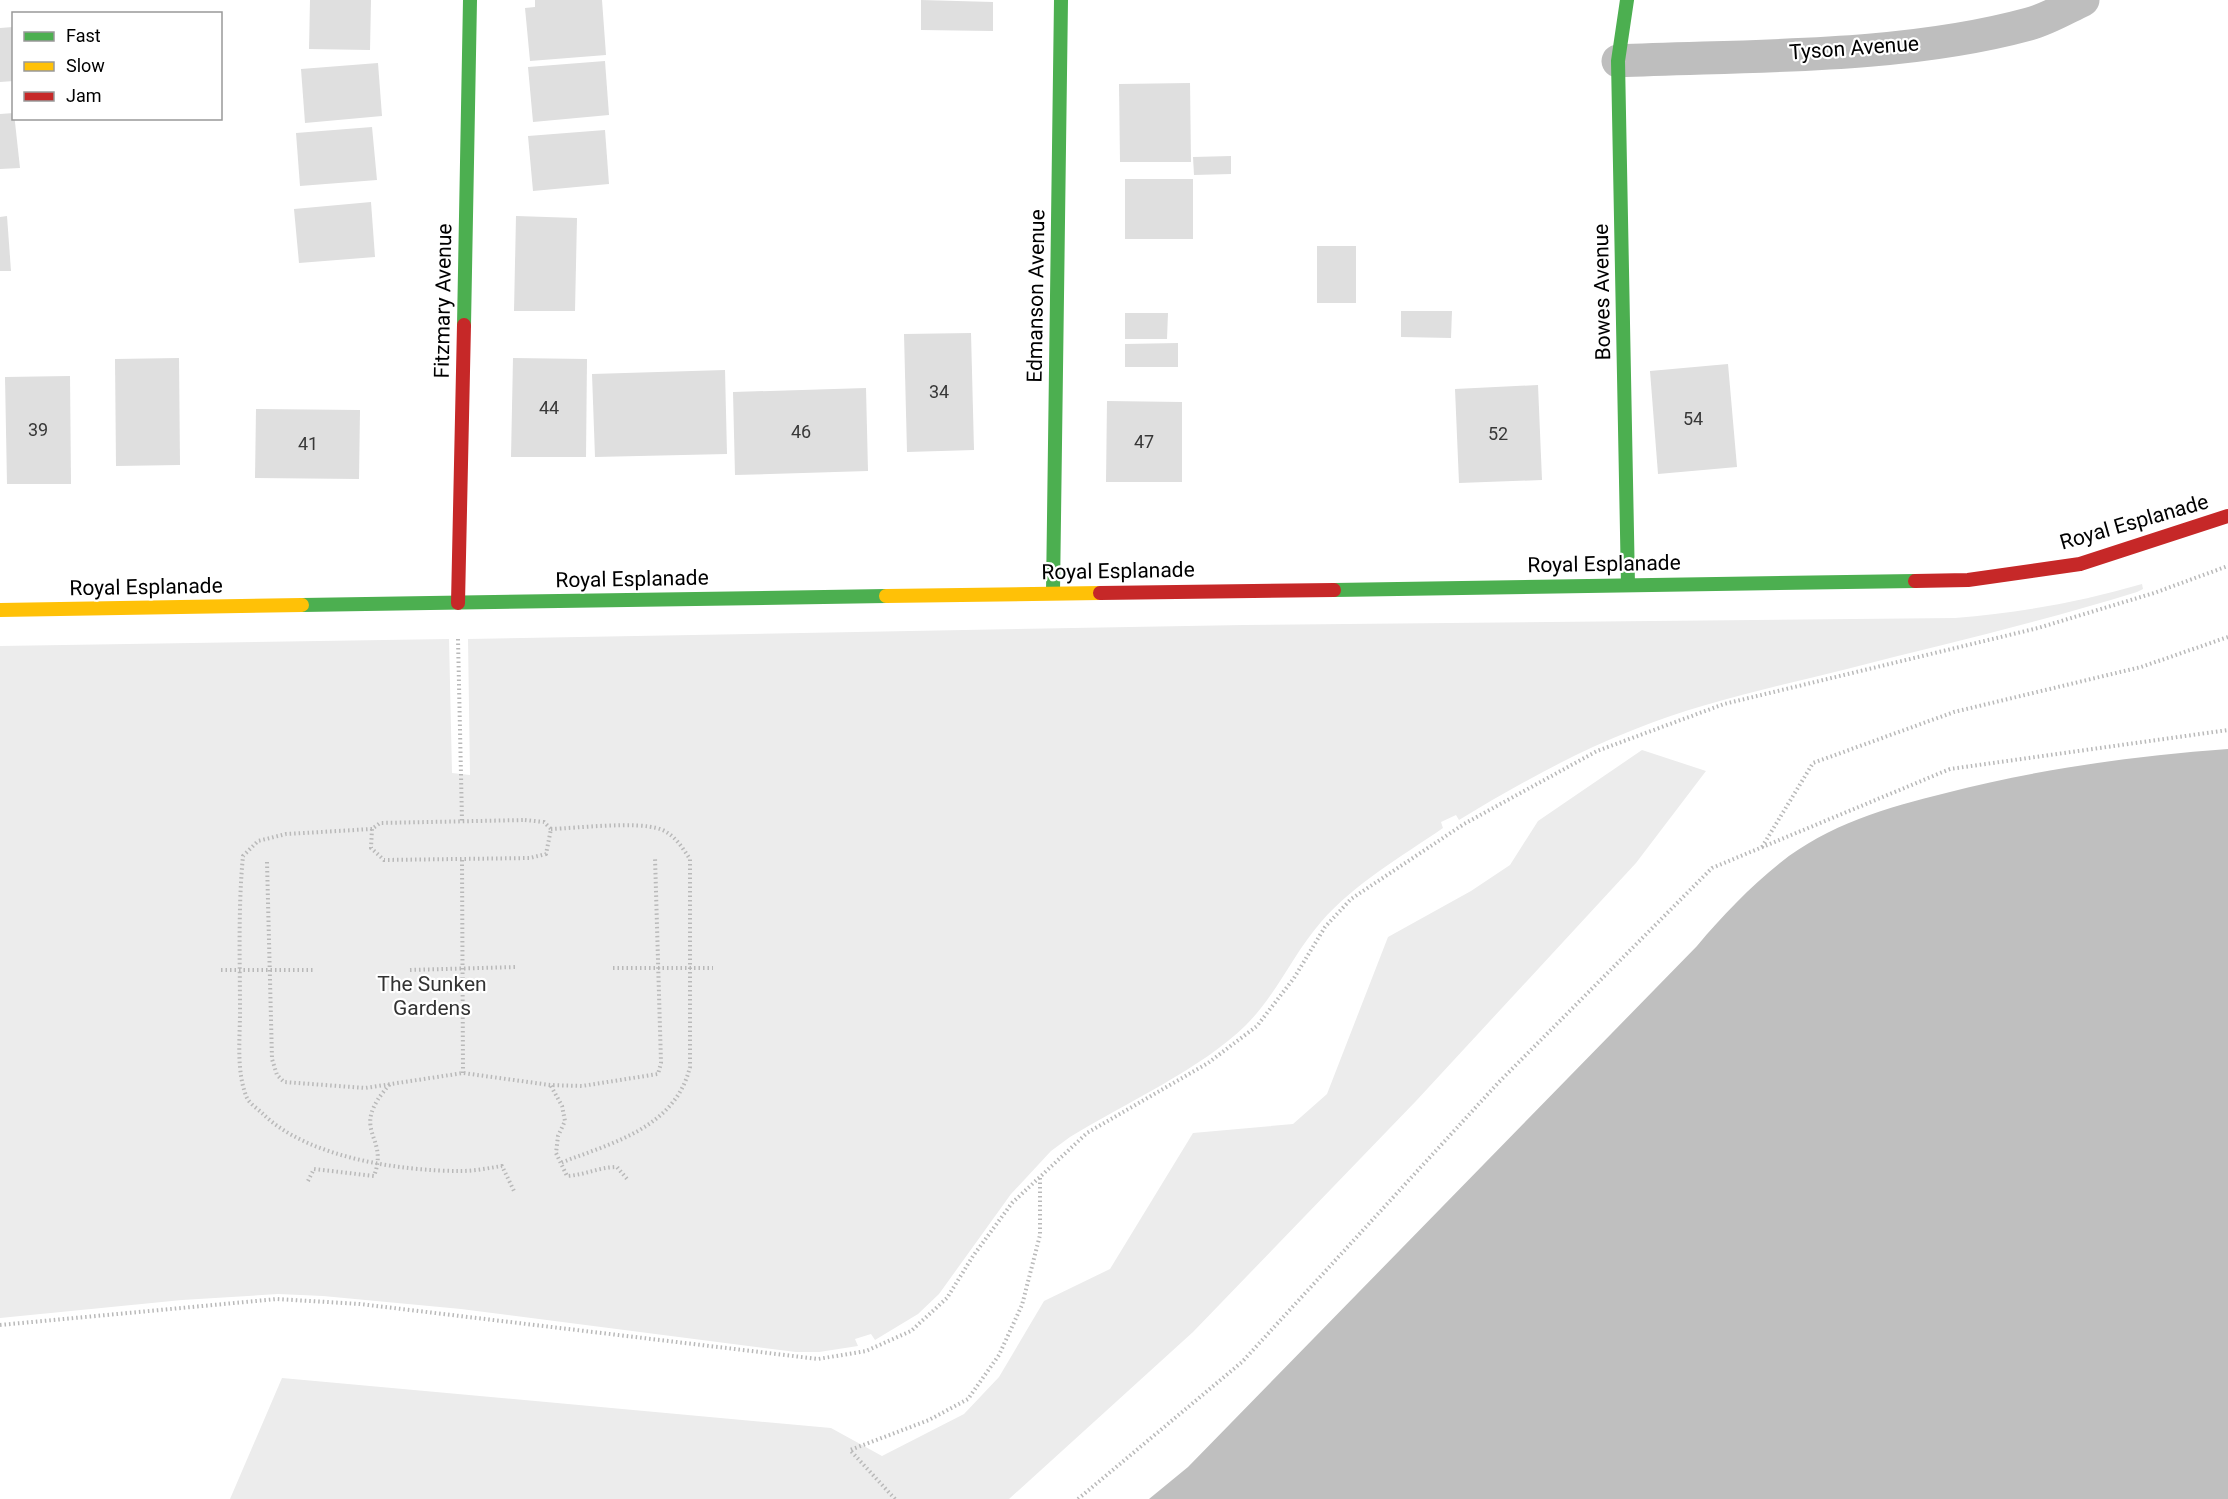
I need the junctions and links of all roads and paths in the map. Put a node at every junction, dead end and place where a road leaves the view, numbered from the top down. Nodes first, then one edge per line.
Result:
1 (470, 0) edge
2 (1061, 0) edge
3 (1627, 0) edge
4 (2083, 0) edge
5 (1618, 62) junction
6 (2228, 516) edge
7 (2228, 566) edge
8 (1629, 585) junction
9 (1053, 592) junction
10 (458, 603) junction
11 (0, 610) edge
12 (2228, 637) edge
13 (2228, 730) edge
14 (462, 821) junction
15 (372, 828) junction
16 (551, 829) junction
17 (1762, 847) junction
18 (655, 857) dead end
19 (462, 860) junction
20 (267, 862) dead end
21 (517, 968) dead end
22 (613, 968) dead end
23 (690, 968) junction
24 (713, 968) dead end
25 (462, 969) junction
26 (658, 969) junction
27 (221, 970) dead end
28 (240, 970) junction
29 (270, 970) junction
30 (315, 970) dead end
31 (410, 970) dead end
32 (463, 1073) junction
33 (390, 1084) junction
34 (550, 1085) junction
35 (560, 1163) junction
36 (379, 1165) junction
37 (1040, 1177) junction
38 (627, 1179) dead end
39 (308, 1181) dead end
40 (514, 1191) dead end
41 (0, 1325) edge
42 (895, 1499) edge
43 (1078, 1499) edge

1 - 10 street, Fitzmary Avenue
2 - 9 street, Edmanson Avenue
3 - 5 street, Bowes Avenue
4 - 5 street, Tyson Avenue
5 - 8 street, Bowes Avenue
6 - 8 street, Royal Esplanade
7 - 37 path
8 - 9 street, Royal Esplanade
9 - 10 street, Royal Esplanade
10 - 11 street, Royal Esplanade
10 - 14 path
12 - 17 path
13 - 17 path
14 - 15 path
14 - 16 path
15 - 19 path
15 - 28 path
16 - 19 path
16 - 23 path
17 - 43 path
18 - 26 path
19 - 25 path
20 - 29 path
21 - 25 path
22 - 26 path
23 - 24 path
23 - 26 path
23 - 35 path
25 - 31 path
25 - 32 path
26 - 34 path
27 - 28 path
28 - 29 path
28 - 36 path
29 - 30 path
29 - 33 path
32 - 33 path
32 - 34 path
33 - 36 path
34 - 35 path
35 - 38 path
36 - 39 path
36 - 40 path
37 - 41 path
37 - 42 path

